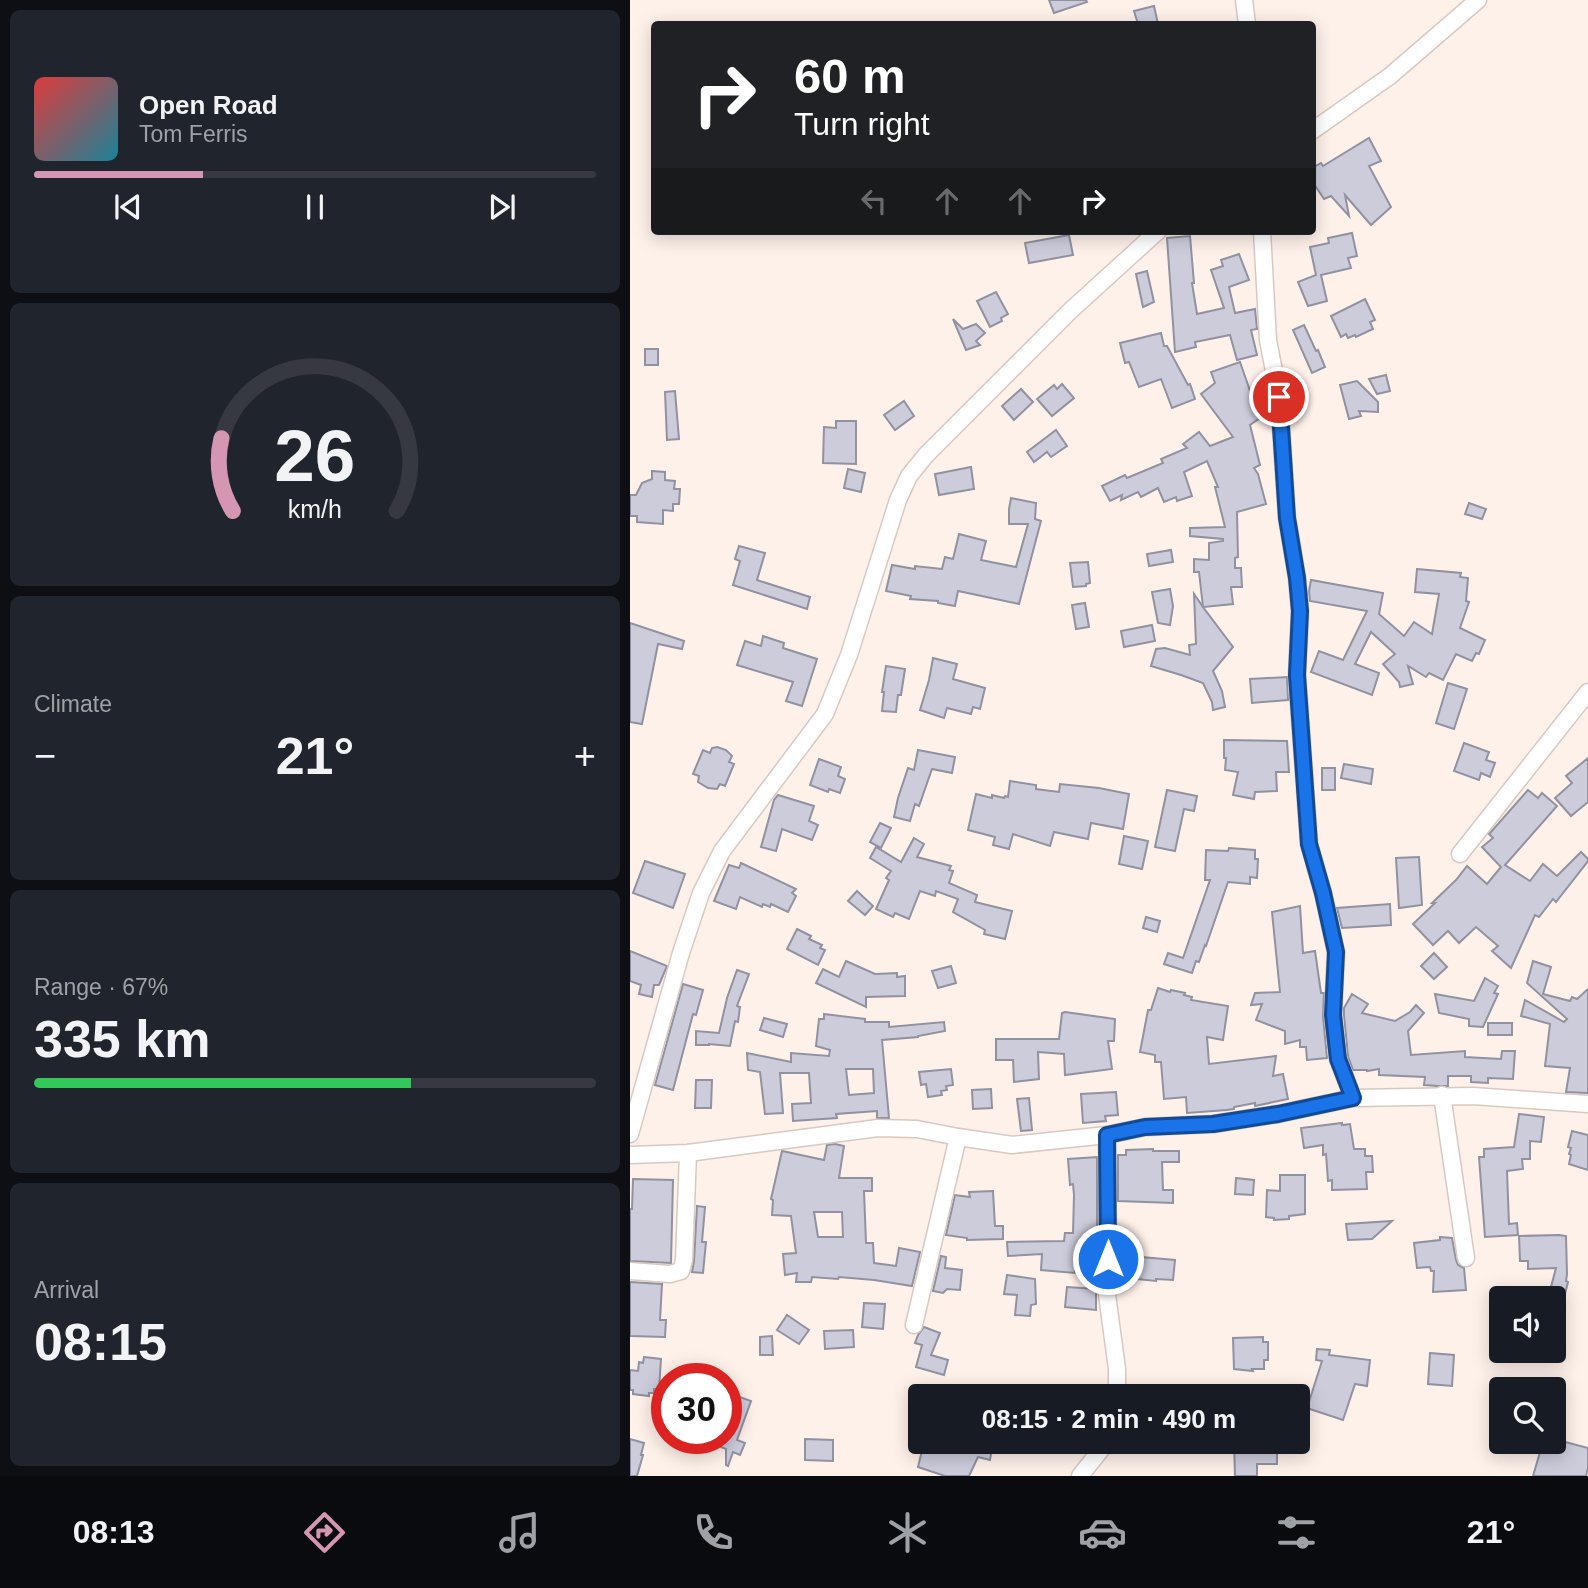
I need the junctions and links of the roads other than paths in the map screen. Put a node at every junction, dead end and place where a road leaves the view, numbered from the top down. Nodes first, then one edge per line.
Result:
1 (1244, 0) edge
2 (1478, 0) edge
3 (1247, 21) edge
4 (1316, 128) edge
5 (1154, 235) edge
6 (1262, 235) edge
7 (1588, 692) edge
8 (1460, 854) dead end
9 (1442, 1095) junction
10 (1353, 1098) junction
11 (1588, 1104) edge
12 (630, 1134) edge
13 (1107, 1135) junction
14 (958, 1137) junction
15 (688, 1153) junction
16 (630, 1155) edge
17 (1466, 1258) dead end
18 (630, 1271) edge
19 (914, 1325) dead end
20 (1117, 1384) edge
21 (1097, 1454) edge
22 (1080, 1476) edge

1 - 3 street
2 - 4 street
5 - 12 street
6 - 10 street
7 - 8 street
9 - 10 street
9 - 11 street
9 - 17 street
10 - 13 street
13 - 14 street
13 - 20 street
14 - 15 street
14 - 19 street
15 - 16 street
15 - 18 street
21 - 22 street

